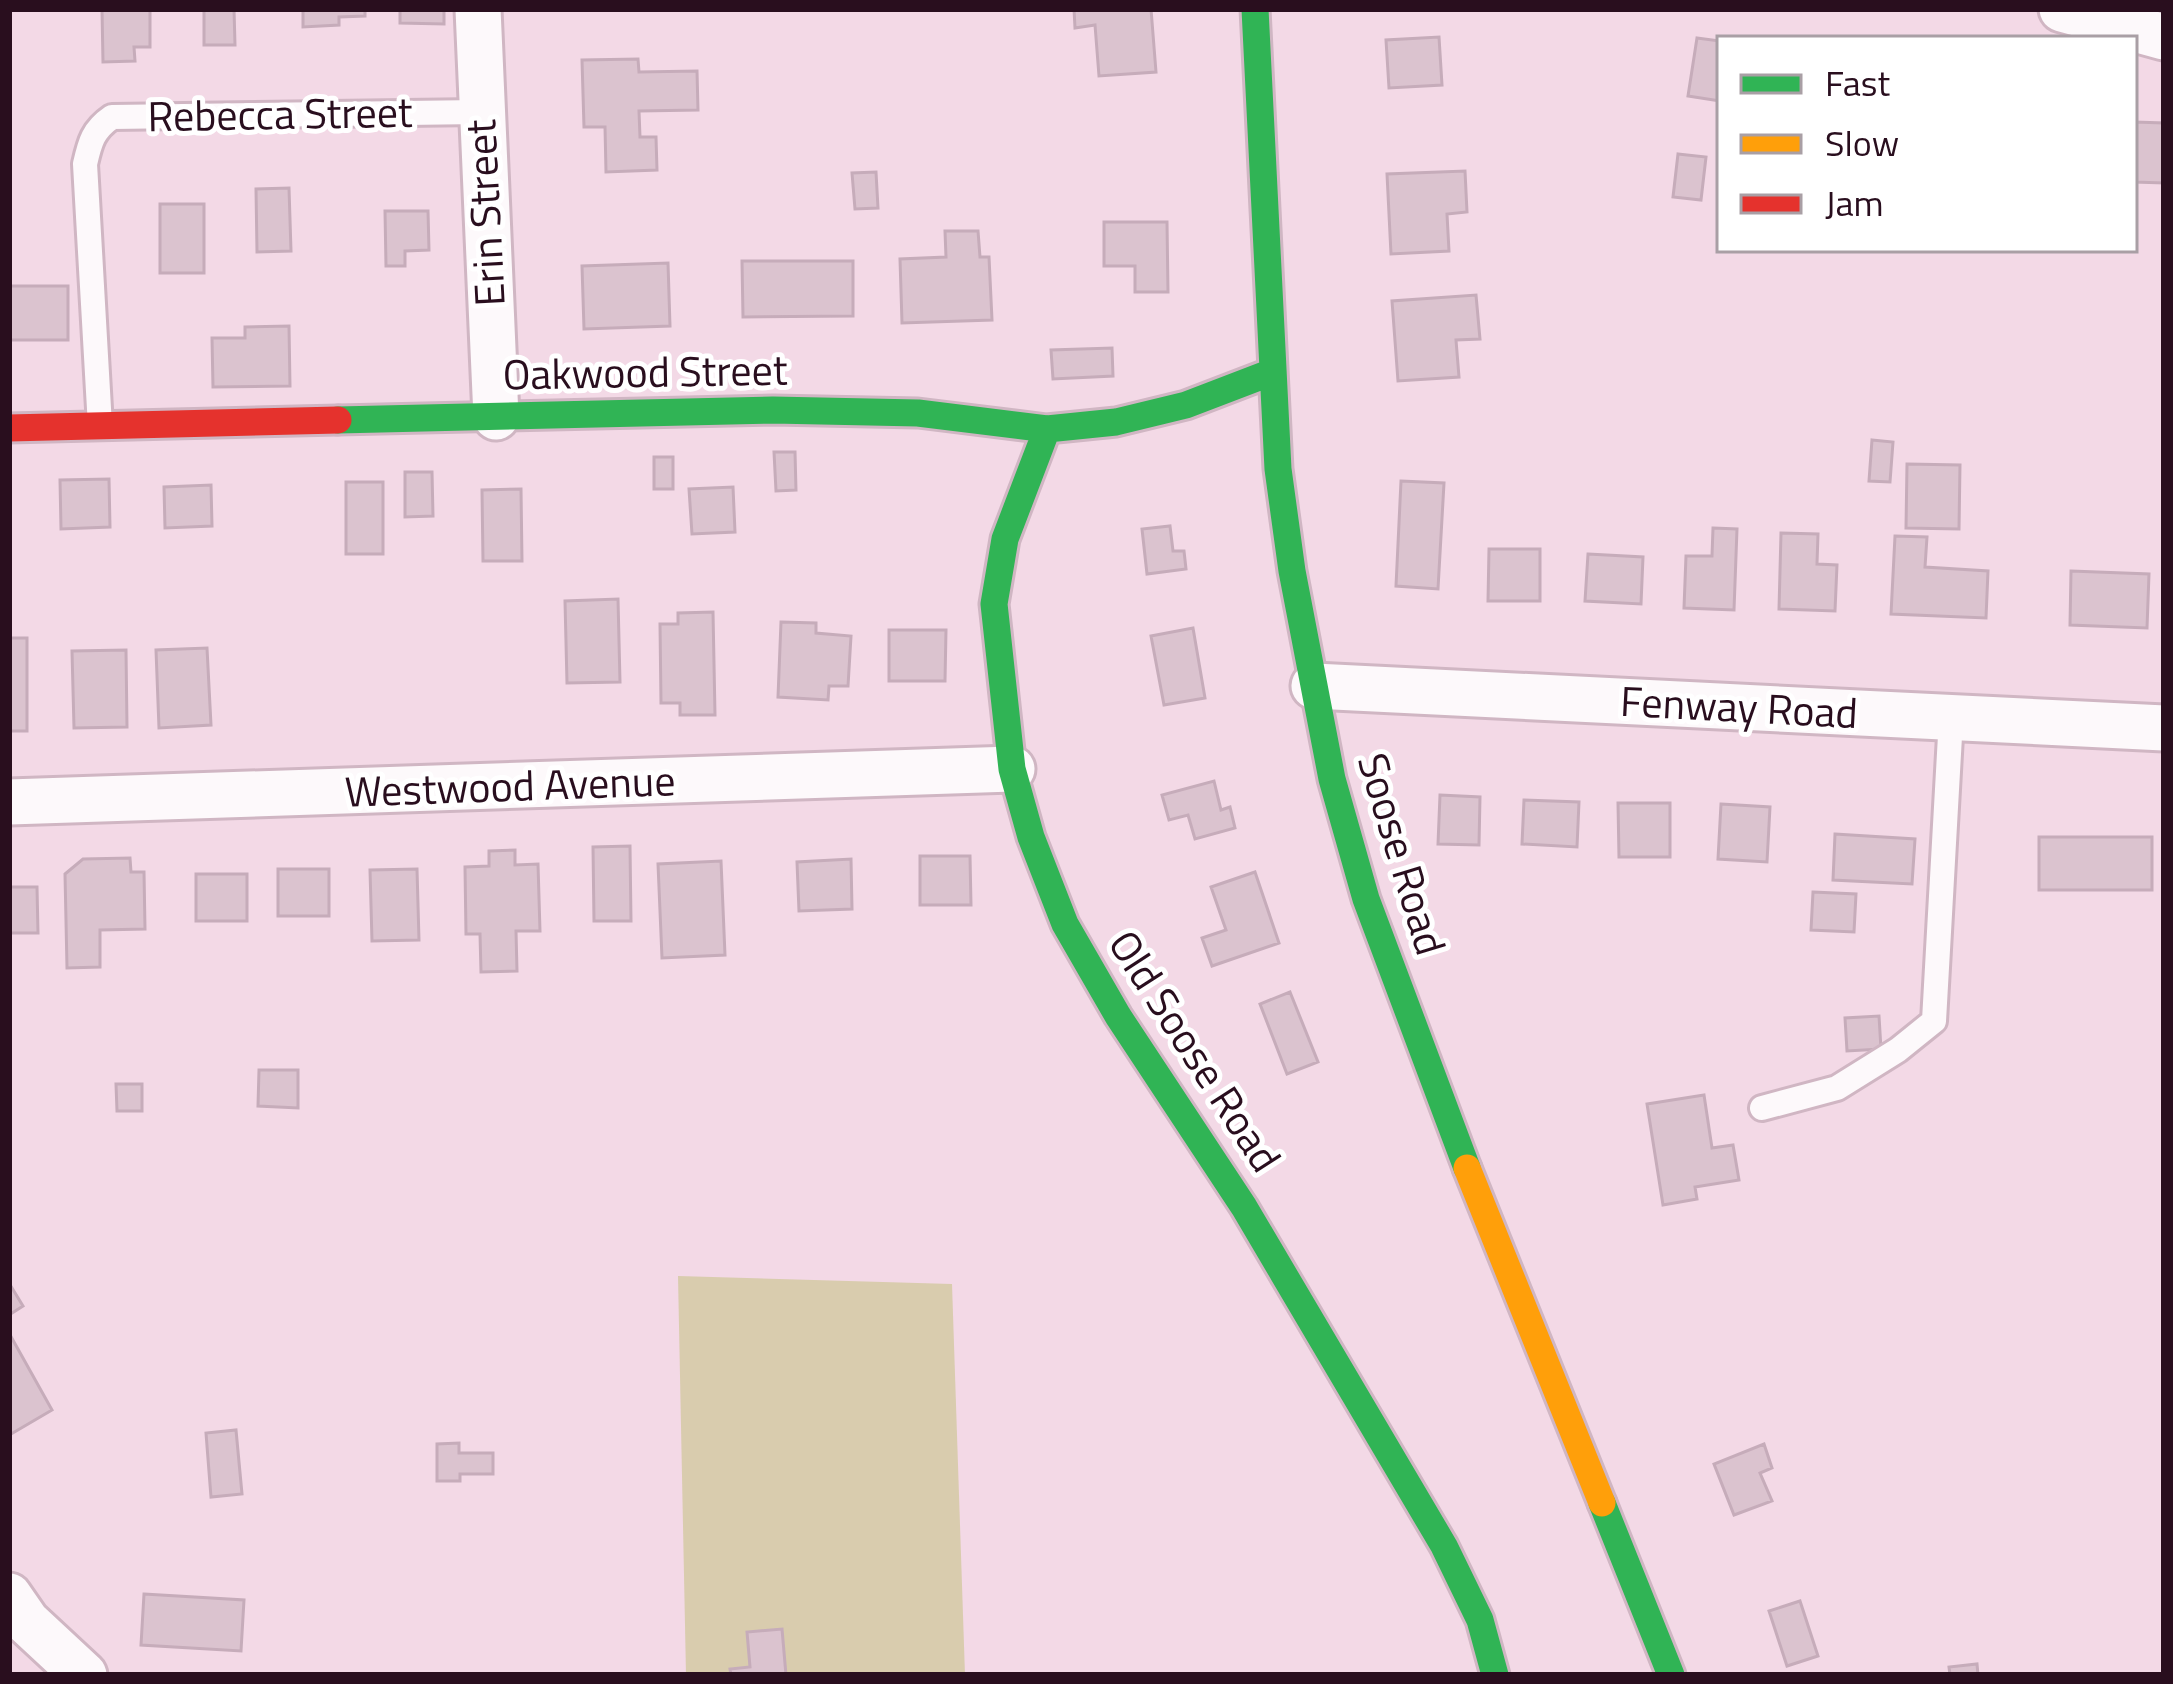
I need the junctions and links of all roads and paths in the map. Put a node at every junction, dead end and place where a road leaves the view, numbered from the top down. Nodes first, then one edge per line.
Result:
1 (478, 9) edge
2 (1256, 9) edge
3 (2062, 9) edge
4 (2164, 37) edge
5 (480, 112) junction
6 (1272, 372) junction
7 (496, 417) junction
8 (100, 426) junction
9 (9, 428) edge
10 (1046, 429) junction
11 (1314, 686) junction
12 (1951, 718) junction
13 (2164, 728) edge
14 (1012, 769) junction
15 (9, 802) edge
16 (1762, 1108) dead end
17 (9, 1596) edge
18 (84, 1675) edge
19 (1496, 1675) edge
20 (1671, 1675) edge

1 - 5 street, Erin Street
2 - 6 street, Soose Road
3 - 4 street
5 - 7 street, Erin Street
5 - 8 lane, Rebecca Street
6 - 10 street, Oakwood Street
6 - 11 street, Soose Road
7 - 8 street, Oakwood Street
7 - 10 street, Oakwood Street
8 - 9 street, Oakwood Street
10 - 14 street, Old Soose Road
11 - 12 street, Fenway Road
11 - 20 street, Soose Road
12 - 13 street, Fenway Road
12 - 16 lane
14 - 15 street, Westwood Avenue
14 - 19 street, Old Soose Road
17 - 18 street

